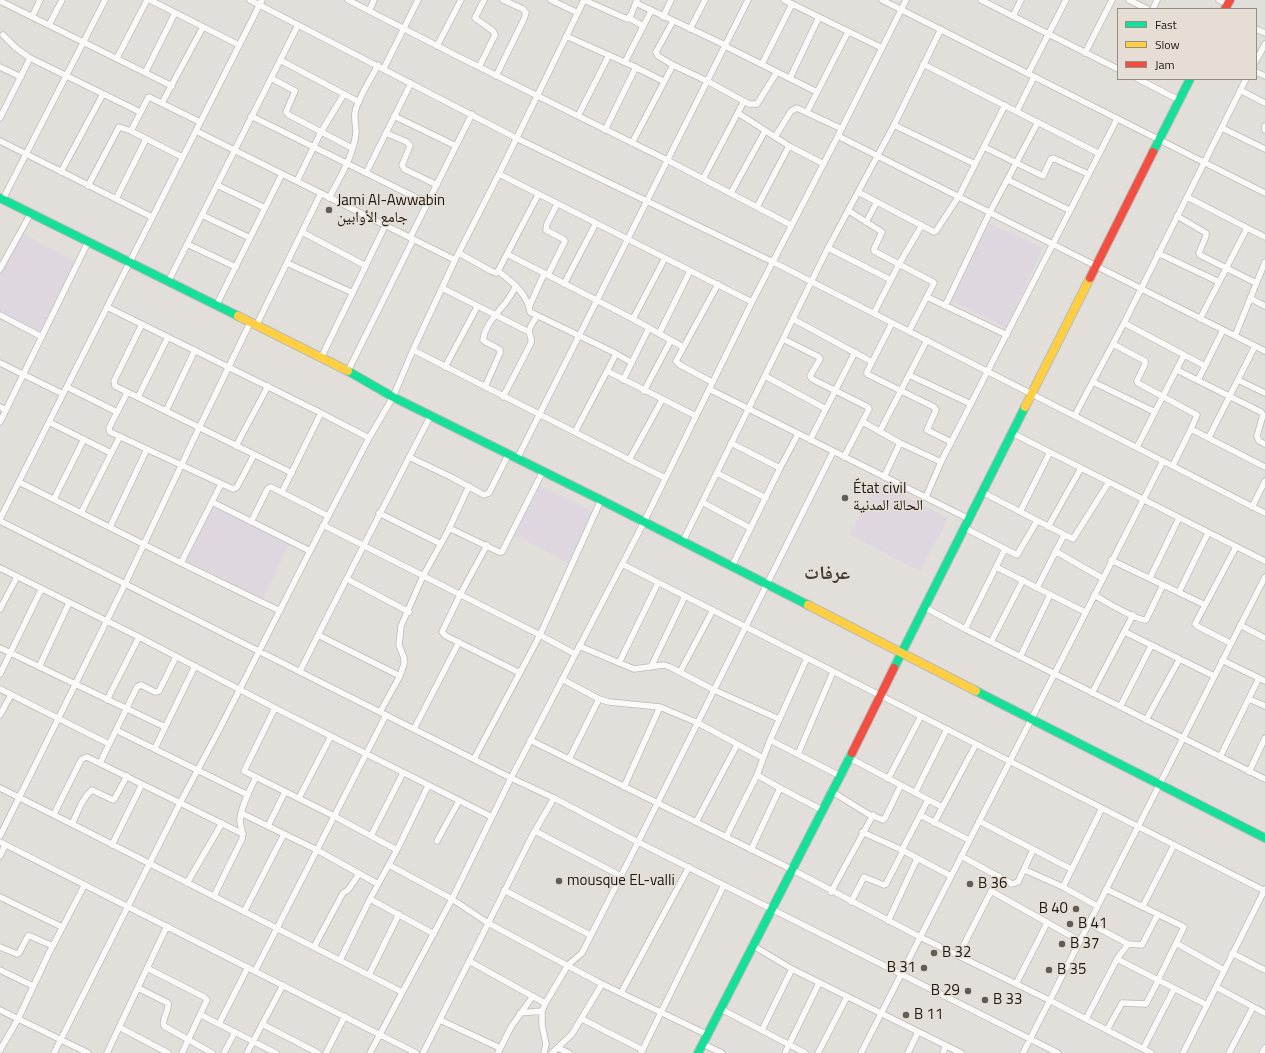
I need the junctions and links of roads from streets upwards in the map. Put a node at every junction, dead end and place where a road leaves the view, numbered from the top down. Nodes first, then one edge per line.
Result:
1 (40, 0) edge
2 (62, 0) edge
3 (105, 0) edge
4 (148, 0) edge
5 (250, 0) edge
6 (350, 0) edge
7 (374, 0) edge
8 (418, 0) edge
9 (461, 0) edge
10 (484, 0) edge
11 (503, 0) edge
12 (551, 0) edge
13 (584, 0) edge
14 (671, 0) edge
15 (705, 0) edge
16 (748, 0) edge
17 (784, 0) edge
18 (882, 0) edge
19 (906, 0) edge
20 (1021, 0) edge
21 (1066, 0) edge
22 (1112, 0) edge
23 (1129, 0) edge
24 (1219, 0) edge
25 (0, 1) edge
26 (985, 1) edge
27 (510, 2) edge
28 (637, 2) edge
29 (261, 3) edge
30 (792, 4) junction
31 (1228, 4) edge
32 (1145, 8) edge
33 (369, 10) junction
34 (901, 10) junction
35 (650, 11) junction
36 (175, 13) junction
37 (578, 13) junction
38 (1013, 16) junction
39 (32, 17) junction
40 (663, 17) junction
41 (629, 18) junction
42 (819, 18) junction
43 (673, 21) junction
44 (49, 25) junction
45 (298, 25) junction
46 (643, 26) junction
47 (203, 27) junction
48 (404, 29) junction
49 (690, 29) junction
50 (941, 29) junction
51 (848, 32) junction
52 (1048, 34) junction
53 (3, 35) dead end
54 (566, 36) junction
55 (84, 42) junction
56 (1265, 44) edge
57 (239, 45) junction
58 (725, 45) junction
59 (437, 46) junction
60 (882, 48) junction
61 (1085, 53) junction
62 (609, 55) junction
63 (30, 58) junction
64 (117, 58) junction
65 (1257, 59) edge
66 (280, 60) junction
67 (625, 62) junction
68 (762, 64) junction
69 (923, 64) junction
70 (672, 65) junction
71 (378, 66) junction
72 (0, 67) edge
73 (479, 67) junction
74 (636, 67) junction
75 (384, 68) junction
76 (1117, 69) edge
77 (777, 72) junction
78 (146, 73) junction
79 (1028, 74) junction
80 (66, 76) junction
81 (496, 76) junction
82 (20, 77) junction
83 (1034, 77) junction
84 (271, 78) junction
85 (790, 78) junction
86 (1140, 80) edge
87 (1189, 80) edge
88 (1245, 80) edge
89 (663, 81) junction
90 (707, 81) junction
91 (411, 82) junction
92 (172, 86) junction
93 (1240, 90) junction
94 (817, 92) junction
95 (103, 94) junction
96 (344, 94) junction
97 (537, 96) junction
98 (1179, 100) junction
99 (744, 101) junction
100 (359, 102) junction
101 (1265, 102) edge
102 (162, 103) junction
103 (1005, 105) junction
104 (1017, 111) junction
105 (140, 112) junction
106 (807, 112) junction
107 (738, 113) junction
108 (472, 114) junction
109 (251, 116) junction
110 (394, 116) junction
111 (578, 116) junction
112 (0, 118) edge
113 (1117, 118) junction
114 (200, 122) junction
115 (1038, 122) junction
116 (894, 125) junction
117 (1265, 126) edge
118 (1222, 128) junction
119 (842, 129) junction
120 (605, 130) junction
121 (765, 130) junction
122 (1265, 130) edge
123 (131, 131) junction
124 (196, 131) junction
125 (321, 132) junction
126 (386, 133) junction
127 (838, 136) junction
128 (775, 137) junction
129 (516, 138) junction
130 (146, 139) junction
131 (1160, 140) junction
132 (0, 141) edge
133 (632, 143) junction
134 (456, 146) junction
135 (789, 146) junction
136 (313, 147) junction
137 (984, 147) junction
138 (352, 148) junction
139 (1265, 149) edge
140 (234, 150) junction
141 (1098, 153) junction
142 (26, 155) junction
143 (877, 156) junction
144 (182, 157) junction
145 (667, 160) junction
146 (1204, 162) junction
147 (1017, 163) junction
148 (347, 164) junction
149 (824, 164) junction
150 (975, 164) junction
151 (61, 172) junction
152 (366, 173) junction
153 (282, 174) junction
154 (499, 174) junction
155 (1088, 174) junction
156 (703, 179) junction
157 (1008, 180) junction
158 (297, 181) junction
159 (217, 185) junction
160 (436, 185) junction
161 (88, 186) junction
162 (858, 192) junction
163 (321, 193) junction
164 (731, 193) junction
165 (1265, 193) edge
166 (538, 195) junction
167 (959, 196) junction
168 (1187, 197) junction
169 (329, 198) junction
170 (2, 199) edge
171 (116, 199) junction
172 (646, 201) junction
173 (876, 202) junction
174 (428, 203) junction
175 (557, 204) junction
176 (757, 207) junction
177 (265, 208) junction
178 (1069, 210) junction
179 (849, 211) junction
180 (990, 212) junction
181 (31, 213) junction
182 (202, 215) junction
183 (1177, 216) junction
184 (152, 217) junction
185 (866, 222) junction
186 (596, 223) junction
187 (792, 225) junction
188 (922, 225) junction
189 (385, 226) junction
190 (1247, 228) junction
191 (302, 232) junction
192 (1265, 237) edge
193 (250, 238) junction
194 (411, 239) junction
195 (627, 239) junction
196 (88, 242) junction
197 (188, 244) junction
198 (1053, 244) junction
199 (828, 248) junction
200 (459, 252) junction
201 (1158, 253) junction
202 (507, 254) junction
203 (665, 258) junction
204 (455, 260) junction
205 (130, 262) junction
206 (773, 262) junction
207 (1265, 262) edge
208 (287, 263) junction
209 (899, 264) junction
210 (366, 266) junction
211 (1096, 266) junction
212 (236, 267) junction
213 (1226, 268) junction
214 (0, 269) edge
215 (690, 271) junction
216 (498, 272) junction
217 (546, 274) junction
218 (891, 280) junction
219 (168, 282) junction
220 (812, 282) junction
221 (1219, 282) junction
222 (1256, 283) junction
223 (564, 284) junction
224 (718, 284) junction
225 (516, 286) junction
226 (442, 288) junction
227 (1141, 288) junction
228 (353, 293) junction
229 (927, 297) junction
230 (1250, 298) junction
231 (596, 301) junction
232 (752, 302) junction
233 (216, 306) junction
234 (477, 306) junction
235 (945, 306) junction
236 (1265, 306) edge
237 (107, 307) junction
238 (529, 307) junction
239 (874, 313) junction
240 (0, 315) edge
241 (494, 315) junction
242 (537, 316) junction
243 (633, 319) junction
244 (793, 319) junction
245 (1200, 319) junction
246 (892, 323) junction
247 (1124, 323) junction
248 (142, 324) junction
249 (253, 324) junction
250 (649, 328) junction
251 (1223, 330) junction
252 (529, 332) junction
253 (909, 332) junction
254 (659, 334) junction
255 (1007, 334) junction
256 (579, 336) junction
257 (1235, 336) junction
258 (168, 337) junction
259 (42, 338) junction
260 (783, 339) junction
261 (671, 340) junction
262 (927, 340) junction
263 (1113, 344) junction
264 (1255, 346) junction
265 (683, 347) junction
266 (195, 350) junction
267 (413, 350) junction
268 (1265, 351) edge
269 (855, 352) junction
270 (616, 354) junction
271 (1184, 355) junction
272 (321, 358) junction
273 (872, 362) junction
274 (0, 363) edge
275 (632, 363) junction
276 (1205, 366) junction
277 (229, 367) junction
278 (446, 367) junction
279 (1177, 370) junction
280 (348, 371) junction
281 (607, 371) junction
282 (987, 371) junction
283 (24, 375) junction
284 (908, 375) junction
285 (765, 376) junction
286 (623, 380) junction
287 (1198, 380) junction
288 (1238, 380) junction
289 (712, 382) junction
290 (1093, 382) junction
291 (268, 386) junction
292 (67, 387) junction
293 (485, 387) junction
294 (709, 389) junction
295 (644, 391) junction
296 (836, 391) junction
297 (901, 391) junction
298 (127, 393) junction
299 (1265, 393) edge
300 (63, 394) junction
301 (1032, 394) junction
302 (1230, 396) junction
303 (393, 397) junction
304 (503, 397) junction
305 (1163, 397) junction
306 (138, 398) junction
307 (662, 400) junction
308 (971, 404) junction
309 (0, 407) edge
310 (749, 408) junction
311 (6, 410) junction
312 (826, 410) junction
313 (166, 411) junction
314 (117, 412) junction
315 (1155, 412) junction
316 (321, 413) junction
317 (431, 415) junction
318 (539, 415) junction
319 (1075, 415) junction
320 (696, 416) junction
321 (0, 422) edge
322 (49, 422) junction
323 (863, 422) junction
324 (199, 428) junction
325 (1191, 429) junction
326 (880, 431) junction
327 (575, 432) junction
328 (1012, 433) junction
329 (798, 434) junction
330 (120, 436) junction
331 (1209, 437) junction
332 (369, 438) junction
333 (84, 439) junction
334 (810, 440) junction
335 (952, 442) junction
336 (731, 443) junction
337 (900, 443) junction
338 (1265, 444) edge
339 (236, 446) junction
340 (1137, 447) junction
341 (147, 449) junction
342 (833, 452) junction
343 (1050, 452) junction
344 (111, 453) junction
345 (254, 455) junction
346 (508, 455) junction
347 (409, 457) junction
348 (844, 457) junction
349 (517, 459) junction
350 (630, 460) junction
351 (1163, 460) junction
352 (941, 462) junction
353 (181, 465) junction
354 (1173, 465) junction
355 (1265, 467) edge
356 (780, 468) junction
357 (1081, 468) junction
358 (543, 471) junction
359 (292, 473) junction
360 (717, 473) junction
361 (884, 477) junction
362 (665, 478) junction
363 (1265, 481) edge
364 (19, 482) junction
365 (1109, 482) junction
366 (221, 484) junction
367 (469, 486) junction
368 (282, 492) junction
369 (982, 492) junction
370 (926, 497) junction
371 (766, 498) junction
372 (54, 499) junction
373 (1143, 499) junction
374 (601, 500) junction
375 (212, 502) junction
376 (702, 502) junction
377 (1252, 506) junction
378 (1020, 512) junction
379 (81, 513) junction
380 (379, 513) junction
381 (1265, 513) edge
382 (328, 516) junction
383 (1179, 518) junction
384 (969, 519) junction
385 (0, 520) edge
386 (1037, 521) junction
387 (251, 522) junction
388 (644, 522) junction
389 (324, 526) junction
390 (1048, 527) junction
391 (110, 528) junction
392 (449, 528) junction
393 (750, 528) junction
394 (965, 528) junction
395 (1208, 533) junction
396 (1064, 535) junction
397 (683, 541) junction
398 (441, 544) junction
399 (144, 545) junction
400 (363, 545) junction
401 (487, 545) junction
402 (1236, 547) junction
403 (1005, 549) junction
404 (310, 551) junction
405 (1055, 551) junction
406 (1112, 560) junction
407 (1265, 561) edge
408 (181, 563) junction
409 (622, 564) junction
410 (732, 566) junction
411 (996, 567) junction
412 (0, 568) edge
413 (424, 576) junction
414 (17, 577) junction
415 (1265, 577) edge
416 (1102, 578) junction
417 (1150, 578) junction
418 (347, 579) junction
419 (1023, 580) junction
420 (658, 583) junction
421 (125, 584) junction
422 (767, 584) junction
423 (1163, 585) junction
424 (1037, 588) junction
425 (41, 590) junction
426 (1179, 592) junction
427 (460, 595) junction
428 (1050, 595) junction
429 (1094, 595) junction
430 (685, 596) junction
431 (69, 603) junction
432 (1205, 605) junction
433 (924, 607) junction
434 (0, 609) edge
435 (713, 610) junction
436 (280, 611) junction
437 (408, 612) junction
438 (1085, 612) junction
439 (1133, 615) junction
440 (106, 622) junction
441 (1240, 625) junction
442 (746, 627) junction
443 (965, 629) junction
444 (1125, 632) junction
445 (318, 635) junction
446 (540, 635) junction
447 (139, 637) junction
448 (1265, 638) edge
449 (459, 642) junction
450 (991, 642) junction
451 (1230, 643) junction
452 (579, 646) junction
453 (1151, 646) junction
454 (0, 648) edge
455 (259, 651) junction
456 (902, 652) junction
457 (11, 653) junction
458 (575, 654) junction
459 (176, 657) junction
460 (1020, 657) junction
461 (807, 658) junction
462 (1179, 660) junction
463 (1222, 660) junction
464 (619, 663) junction
465 (195, 666) junction
466 (39, 667) junction
467 (651, 667) junction
468 (300, 671) junction
469 (680, 672) junction
470 (833, 672) junction
471 (520, 673) junction
472 (1053, 673) junction
473 (0, 674) edge
474 (400, 676) junction
475 (1214, 676) junction
476 (1259, 678) junction
477 (562, 679) junction
478 (1265, 681) edge
479 (75, 685) junction
480 (0, 689) edge
481 (239, 689) junction
482 (714, 690) junction
483 (1092, 693) junction
484 (11, 695) junction
485 (880, 695) junction
486 (599, 699) junction
487 (1249, 699) junction
488 (107, 700) junction
489 (1265, 706) edge
490 (660, 707) junction
491 (1120, 707) junction
492 (275, 708) junction
493 (125, 709) junction
494 (380, 712) junction
495 (0, 715) edge
496 (386, 715) junction
497 (920, 716) junction
498 (58, 717) junction
499 (1031, 718) junction
500 (779, 719) junction
501 (1146, 720) junction
502 (698, 723) junction
503 (165, 727) junction
504 (414, 729) junction
505 (947, 729) junction
506 (116, 730) junction
507 (331, 736) junction
508 (1182, 738) junction
509 (1265, 738) edge
510 (530, 740) junction
511 (770, 740) junction
512 (109, 744) junction
513 (976, 744) junction
514 (737, 745) junction
515 (154, 748) junction
516 (366, 754) junction
517 (798, 754) junction
518 (1220, 757) junction
519 (763, 758) junction
520 (848, 758) junction
521 (474, 759) junction
522 (569, 760) junction
523 (1009, 761) junction
524 (100, 763) junction
525 (198, 770) junction
526 (1249, 772) junction
527 (403, 773) junction
528 (757, 775) junction
529 (127, 776) junction
530 (840, 776) junction
531 (256, 777) junction
532 (511, 778) junction
533 (888, 779) junction
534 (1265, 779) edge
535 (142, 784) junction
536 (1160, 784) junction
537 (901, 785) junction
538 (428, 786) junction
539 (624, 787) junction
540 (0, 788) edge
541 (780, 788) junction
542 (285, 792) junction
543 (831, 792) junction
544 (915, 793) junction
545 (248, 795) junction
546 (18, 798) junction
547 (299, 798) junction
548 (554, 798) junction
549 (928, 800) junction
550 (459, 801) junction
551 (180, 803) junction
552 (658, 803) junction
553 (942, 807) junction
554 (1102, 808) junction
555 (822, 810) junction
556 (241, 813) junction
557 (54, 814) junction
558 (873, 815) junction
559 (920, 815) junction
560 (334, 816) junction
561 (492, 817) junction
562 (979, 821) junction
563 (696, 822) junction
564 (222, 823) junction
565 (934, 823) junction
566 (72, 824) junction
567 (268, 826) junction
568 (1138, 826) junction
569 (535, 831) junction
570 (862, 832) junction
571 (243, 834) junction
572 (284, 834) junction
573 (0, 836) edge
574 (371, 836) junction
575 (726, 837) junction
576 (1265, 838) edge
577 (969, 840) junction
578 (437, 841) dead end
579 (638, 842) junction
580 (3, 844) edge
581 (112, 845) junction
582 (1174, 845) junction
583 (317, 850) junction
584 (397, 850) junction
585 (751, 850) junction
586 (1032, 850) junction
587 (902, 851) junction
588 (0, 856) edge
589 (961, 856) junction
590 (917, 859) junction
591 (150, 864) junction
592 (389, 865) junction
593 (689, 867) junction
594 (1071, 869) junction
595 (791, 870) junction
596 (1024, 870) junction
597 (359, 874) junction
598 (621, 876) junction
599 (951, 876) junction
600 (999, 876) junction
601 (187, 883) junction
602 (378, 884) junction
603 (724, 885) junction
604 (84, 886) junction
605 (1062, 887) junction
606 (1106, 889) junction
607 (504, 890) junction
608 (1265, 890) edge
609 (991, 891) junction
610 (831, 892) junction
611 (214, 896) junction
612 (0, 897) edge
613 (370, 899) junction
614 (452, 899) junction
615 (851, 902) junction
616 (1097, 906) junction
617 (1143, 906) junction
618 (128, 907) junction
619 (771, 908) junction
620 (244, 912) junction
621 (399, 914) junction
622 (1158, 914) junction
623 (888, 921) junction
624 (488, 923) junction
625 (1047, 923) junction
626 (1089, 923) junction
627 (167, 926) junction
628 (62, 927) junction
629 (277, 928) junction
630 (434, 934) junction
631 (590, 935) junction
632 (920, 937) junction
633 (1080, 941) junction
634 (1128, 944) junction
635 (1176, 944) junction
636 (53, 946) junction
637 (752, 946) junction
638 (0, 947) edge
639 (314, 947) junction
640 (1232, 953) junction
641 (958, 956) junction
642 (1117, 959) junction
643 (340, 960) junction
644 (469, 961) junction
645 (568, 965) junction
646 (248, 967) junction
647 (147, 968) junction
648 (792, 969) junction
649 (0, 970) edge
650 (1224, 970) junction
651 (1265, 970) edge
652 (255, 971) junction
653 (901, 974) junction
654 (369, 975) junction
655 (1158, 980) junction
656 (819, 983) junction
657 (602, 984) junction
658 (1016, 984) junction
659 (283, 985) junction
660 (33, 986) junction
661 (1216, 987) junction
662 (138, 988) junction
663 (1174, 989) junction
664 (402, 992) junction
665 (621, 993) junction
666 (533, 996) junction
667 (847, 997) junction
668 (1049, 1000) junction
669 (546, 1002) junction
670 (1207, 1005) junction
671 (1253, 1006) junction
672 (721, 1009) junction
673 (0, 1010) edge
674 (542, 1012) junction
675 (520, 1013) junction
676 (661, 1013) junction
677 (1265, 1013) edge
678 (881, 1014) junction
679 (201, 1015) junction
680 (345, 1016) junction
681 (18, 1019) junction
682 (582, 1019) junction
683 (1086, 1019) junction
684 (440, 1020) junction
685 (219, 1024) junction
686 (262, 1024) junction
687 (119, 1027) junction
688 (762, 1030) junction
689 (1107, 1030) junction
690 (234, 1032) junction
691 (918, 1032) junction
692 (379, 1034) junction
693 (708, 1035) junction
694 (1030, 1039) junction
695 (60, 1040) junction
696 (188, 1041) junction
697 (253, 1041) junction
698 (703, 1044) junction
699 (790, 1045) junction
700 (946, 1046) junction
701 (558, 1048) junction
702 (1265, 1048) edge
703 (1143, 1049) junction
704 (0, 1050) edge
705 (499, 1051) edge
706 (642, 1051) edge
707 (54, 1053) edge
708 (88, 1053) edge
709 (107, 1053) edge
710 (168, 1053) edge
711 (182, 1053) edge
712 (212, 1053) edge
713 (224, 1053) edge
714 (247, 1053) edge
715 (276, 1053) edge
716 (318, 1053) edge
717 (326, 1053) edge
718 (370, 1053) edge
719 (416, 1053) edge
720 (423, 1053) edge
721 (544, 1053) edge
722 (552, 1053) edge
723 (569, 1053) edge
724 (698, 1053) edge
725 (722, 1053) edge
726 (785, 1053) edge
727 (805, 1053) edge
728 (818, 1053) edge
729 (861, 1053) edge
730 (908, 1053) edge
731 (943, 1053) edge
732 (962, 1053) edge
733 (1023, 1053) edge
734 (1058, 1053) edge
735 (1151, 1053) edge
736 (1183, 1053) edge
737 (1229, 1053) edge
738 (1262, 1053) edge

1 - 39 street
2 - 44 street
3 - 55 street
4 - 36 street
4 - 64 street
5 - 29 street
6 - 33 street
7 - 33 street
8 - 48 street
9 - 59 street
10 - 73 street
11 - 27 street
12 - 37 street
13 - 37 street
13 - 41 street
14 - 40 street
15 - 49 street
16 - 58 street
17 - 30 street
18 - 34 street
19 - 34 street
20 - 38 street
21 - 52 street
22 - 61 street
23 - 32 street
24 - 31 street
25 - 39 street
26 - 38 street
27 - 81 street
28 - 35 street
28 - 41 street
29 - 45 street
29 - 57 street
30 - 42 street
30 - 68 street
33 - 48 street
34 - 50 street
34 - 60 street
35 - 40 street
35 - 46 street
36 - 47 street
36 - 78 street
37 - 54 street
38 - 52 street
39 - 44 street
40 - 43 street
41 - 46 street
42 - 51 street
42 - 85 street
43 - 49 street
43 - 70 street
44 - 55 street
45 - 66 street
45 - 71 street
46 - 67 street
47 - 57 street
47 - 92 street
48 - 59 street
48 - 75 street
49 - 58 street
50 - 69 street
50 - 79 street
51 - 60 street
51 - 94 street
52 - 61 street
52 - 79 street
53 - 63 street
54 - 62 street
54 - 97 street
55 - 64 street
55 - 80 street
56 - 65 street
57 - 114 street
58 - 68 street
58 - 90 street
59 - 73 street
60 - 119 street
61 - 76 street
62 - 67 street
62 - 111 street
63 - 80 street
63 - 82 street
64 - 78 street
66 - 84 street
66 - 96 street
67 - 74 street
68 - 77 street
69 - 103 street
69 - 116 street
70 - 89 street
70 - 90 street
71 - 75 street
71 - 100 street
72 - 82 street
73 - 81 street
74 - 89 street
74 - 120 street
75 - 91 street
77 - 85 street
77 - 99 street
78 - 92 street
79 - 83 street
80 - 95 street
80 - 142 street
81 - 97 street
82 - 112 street
83 - 104 street
83 - 113 street
84 - 109 street
84 - 125 street
85 - 94 street
86 - 98 street
87 - 98 street
88 - 93 street
89 - 133 street
90 - 99 street
90 - 145 street
91 - 108 street
91 - 110 street
92 - 102 street
93 - 101 street
93 - 118 street
94 - 106 street
95 - 105 street
95 - 151 street
96 - 100 street
96 - 125 street
97 - 111 street
97 - 129 street
98 - 131 street
99 - 107 street
100 - 138 street
102 - 105 street
102 - 114 street
103 - 104 street
103 - 137 street
104 - 115 street
105 - 123 street
106 - 119 street
106 - 128 street
107 - 121 street
107 - 156 street
108 - 129 street
108 - 134 street
109 - 136 street
109 - 140 street
110 - 126 street
110 - 134 street
111 - 120 street
113 - 131 street
113 - 141 street
114 - 124 street
115 - 141 street
115 - 147 street
116 - 143 street
116 - 150 street
117 - 122 street
118 - 139 street
118 - 146 street
119 - 127 street
120 - 133 street
121 - 128 street
121 - 164 street
123 - 130 street
123 - 161 street
124 - 140 street
124 - 144 street
125 - 136 street
125 - 138 street
126 - 152 street
126 - 160 street
127 - 143 street
127 - 149 street
128 - 135 street
129 - 154 street
129 - 172 street
130 - 144 street
130 - 171 street
131 - 146 street
131 - 211 street
132 - 142 street
133 - 145 street
134 - 160 street
135 - 149 street
135 - 176 street
136 - 148 street
136 - 158 street
137 - 147 street
137 - 150 street
138 - 148 street
140 - 153 street
140 - 159 street
141 - 155 street
142 - 151 street
142 - 170 street
143 - 162 street
143 - 167 street
144 - 184 street
145 - 156 street
145 - 172 street
146 - 165 street
146 - 168 street
147 - 155 street
147 - 157 street
148 - 152 street
148 - 169 street
149 - 187 street
150 - 167 street
151 - 161 street
152 - 174 street
153 - 158 street
153 - 177 street
154 - 166 street
154 - 200 street
155 - 178 street
156 - 164 street
157 - 178 street
157 - 180 street
158 - 163 street
159 - 177 street
159 - 182 street
160 - 174 street
161 - 171 street
162 - 173 street
162 - 179 street
163 - 169 street
163 - 191 street
164 - 176 street
166 - 175 street
166 - 202 street
167 - 180 street
167 - 188 street
168 - 183 street
168 - 190 street
169 - 189 street
170 - 181 street
171 - 184 street
172 - 195 street
172 - 206 street
173 - 185 street
173 - 188 street
174 - 194 street
175 - 186 street
175 - 217 street
176 - 187 street
177 - 193 street
178 - 198 street
179 - 185 street
179 - 199 street
180 - 198 street
180 - 235 street
181 - 196 street
181 - 214 street
182 - 193 street
182 - 197 street
183 - 201 street
183 - 213 street
184 - 205 street
185 - 209 street
186 - 195 street
186 - 223 street
187 - 206 street
188 - 209 street
189 - 194 street
189 - 210 street
190 - 192 street
190 - 213 street
191 - 208 street
191 - 210 street
193 - 212 street
194 - 204 street
194 - 280 street
195 - 203 street
195 - 231 street
196 - 205 street
196 - 259 street
197 - 212 street
197 - 219 street
198 - 211 street
198 - 255 street
199 - 218 street
199 - 220 street
200 - 204 street
200 - 216 street
201 - 221 street
201 - 227 street
202 - 216 street
202 - 217 street
203 - 215 street
203 - 243 street
204 - 226 street
205 - 219 street
205 - 237 street
206 - 220 street
206 - 232 street
207 - 222 street
208 - 228 street
208 - 249 street
209 - 218 street
209 - 229 street
210 - 228 street
211 - 227 street
211 - 301 street
212 - 233 street
213 - 221 street
213 - 222 street
215 - 224 street
215 - 254 street
216 - 225 street
217 - 223 street
217 - 238 street
218 - 239 street
219 - 233 street
220 - 239 street
220 - 244 street
221 - 245 street
222 - 230 street
223 - 231 street
224 - 232 street
224 - 265 street
225 - 238 street
225 - 241 street
226 - 234 street
226 - 267 street
227 - 245 street
227 - 247 street
228 - 272 street
229 - 235 street
229 - 253 street
230 - 236 street
230 - 257 street
231 - 243 street
231 - 256 street
232 - 289 street
233 - 249 street
234 - 241 street
234 - 278 street
235 - 255 street
237 - 248 street
237 - 292 street
238 - 242 street
239 - 246 street
240 - 259 street
241 - 252 street
241 - 293 street
242 - 252 street
242 - 256 street
243 - 250 street
244 - 260 street
244 - 269 street
245 - 251 street
246 - 253 street
246 - 273 street
247 - 263 street
247 - 271 street
248 - 258 street
248 - 298 street
249 - 272 street
249 - 277 street
250 - 254 street
250 - 275 street
251 - 257 street
251 - 276 street
252 - 304 street
253 - 262 street
254 - 261 street
255 - 282 street
256 - 270 street
256 - 318 street
257 - 264 street
258 - 266 street
258 - 306 street
259 - 283 street
260 - 285 street
260 - 296 street
261 - 265 street
261 - 295 street
262 - 282 street
262 - 284 street
263 - 290 street
263 - 305 street
264 - 268 street
264 - 288 street
265 - 289 street
266 - 277 street
266 - 313 street
267 - 278 street
267 - 303 street
269 - 273 street
269 - 296 street
270 - 275 street
270 - 281 street
271 - 276 street
271 - 279 street
272 - 280 street
273 - 297 street
274 - 283 street
275 - 286 street
276 - 287 street
277 - 291 street
277 - 324 street
278 - 293 street
279 - 287 street
279 - 305 street
280 - 303 street
281 - 286 street
281 - 327 street
282 - 301 street
282 - 308 street
283 - 300 street
283 - 311 street
284 - 297 street
284 - 308 street
285 - 310 street
285 - 312 street
286 - 295 street
287 - 302 street
288 - 299 street
288 - 302 street
289 - 294 street
290 - 315 street
290 - 319 street
291 - 316 street
291 - 339 street
292 - 300 street
292 - 314 street
293 - 304 street
294 - 310 street
294 - 320 street
295 - 307 street
296 - 312 street
296 - 323 street
297 - 326 street
297 - 335 street
298 - 306 street
298 - 314 street
300 - 322 street
301 - 319 street
301 - 328 street
302 - 331 street
302 - 338 street
303 - 317 street
303 - 332 street
304 - 318 street
305 - 315 street
305 - 325 street
306 - 313 street
307 - 320 street
307 - 350 street
308 - 335 street
309 - 311 street
310 - 329 street
310 - 336 street
311 - 321 street
312 - 334 street
313 - 324 street
314 - 330 street
315 - 340 street
316 - 332 street
316 - 359 street
317 - 346 street
317 - 347 street
318 - 327 street
318 - 349 street
319 - 340 street
320 - 362 street
322 - 333 street
322 - 364 street
323 - 326 street
323 - 348 street
324 - 339 street
324 - 353 street
325 - 331 street
325 - 354 street
326 - 337 street
327 - 350 street
328 - 343 street
328 - 369 street
329 - 334 street
329 - 356 street
330 - 341 street
330 - 344 street
331 - 355 street
332 - 382 street
333 - 344 street
333 - 372 street
334 - 342 street
335 - 352 street
336 - 356 street
336 - 360 street
337 - 352 street
337 - 361 street
339 - 345 street
340 - 351 street
341 - 353 street
341 - 391 street
342 - 348 street
342 - 422 street
343 - 357 street
343 - 378 street
344 - 379 street
345 - 359 street
345 - 366 street
346 - 349 street
346 - 367 street
347 - 367 street
347 - 380 street
348 - 361 street
349 - 358 street
350 - 362 street
351 - 354 street
351 - 373 street
352 - 370 street
353 - 366 street
353 - 399 street
354 - 377 street
356 - 371 street
357 - 365 street
357 - 390 street
358 - 374 street
358 - 401 street
359 - 368 street
360 - 371 street
360 - 376 street
361 - 370 street
362 - 388 street
363 - 377 street
364 - 372 street
364 - 385 street
365 - 373 street
365 - 396 street
366 - 375 street
367 - 392 street
368 - 382 street
368 - 387 street
369 - 378 street
369 - 384 street
370 - 384 street
371 - 393 street
372 - 379 street
373 - 383 street
373 - 406 street
374 - 388 street
374 - 446 street
375 - 387 street
375 - 408 street
376 - 393 street
376 - 397 street
377 - 381 street
378 - 386 street
379 - 391 street
380 - 398 street
380 - 400 street
382 - 389 street
383 - 395 street
383 - 417 street
384 - 394 street
385 - 421 street
386 - 390 street
386 - 403 street
387 - 404 street
388 - 397 street
388 - 409 street
389 - 400 street
389 - 404 street
390 - 396 street
391 - 399 street
392 - 398 street
392 - 401 street
393 - 410 street
394 - 403 street
394 - 433 street
395 - 402 street
395 - 426 street
396 - 405 street
397 - 410 street
398 - 413 street
399 - 408 street
399 - 421 street
400 - 413 street
400 - 418 street
401 - 427 street
402 - 407 street
402 - 432 street
403 - 411 street
404 - 436 street
405 - 416 street
405 - 424 street
406 - 416 street
406 - 417 street
408 - 436 street
409 - 420 street
409 - 452 street
410 - 422 street
411 - 419 street
411 - 443 street
412 - 414 street
413 - 427 street
413 - 437 street
414 - 425 street
414 - 434 street
415 - 441 street
416 - 429 street
417 - 423 street
418 - 437 street
418 - 445 street
419 - 424 street
419 - 450 street
420 - 430 street
420 - 464 street
421 - 440 street
421 - 455 street
422 - 442 street
422 - 456 street
423 - 426 street
423 - 439 street
424 - 428 street
425 - 431 street
425 - 457 street
426 - 432 street
427 - 446 street
427 - 449 street
428 - 438 street
428 - 460 street
429 - 438 street
429 - 439 street
430 - 435 street
430 - 467 street
431 - 440 street
431 - 466 street
432 - 451 street
433 - 443 street
433 - 456 street
435 - 442 street
435 - 469 street
436 - 455 street
437 - 474 street
438 - 472 street
439 - 444 street
440 - 447 street
440 - 479 street
441 - 448 street
441 - 451 street
442 - 461 street
442 - 482 street
443 - 450 street
444 - 453 street
444 - 483 street
445 - 468 street
445 - 474 street
446 - 458 street
446 - 471 street
447 - 459 street
447 - 488 street
449 - 471 street
449 - 504 street
450 - 460 street
451 - 463 street
452 - 458 street
452 - 464 street
453 - 462 street
453 - 491 street
454 - 457 street
455 - 468 street
455 - 481 street
456 - 485 street
456 - 499 street
457 - 466 street
457 - 473 street
458 - 477 street
459 - 465 street
459 - 493 street
460 - 472 street
461 - 470 street
461 - 500 street
462 - 475 street
462 - 501 street
463 - 475 street
463 - 476 street
464 - 467 street
465 - 481 street
465 - 503 street
466 - 479 street
467 - 469 street
468 - 494 street
469 - 482 street
470 - 485 street
470 - 517 street
471 - 521 street
472 - 483 street
472 - 499 street
474 - 494 street
475 - 508 street
476 - 478 street
476 - 487 street
477 - 486 street
477 - 510 street
479 - 488 street
479 - 498 street
480 - 484 street
481 - 492 street
481 - 525 street
482 - 500 street
482 - 502 street
483 - 491 street
484 - 495 street
484 - 498 street
485 - 497 street
485 - 520 street
486 - 490 street
486 - 522 street
487 - 489 street
487 - 518 street
488 - 493 street
490 - 502 street
490 - 539 street
491 - 501 street
492 - 507 street
492 - 531 street
493 - 503 street
493 - 506 street
494 - 496 street
496 - 504 street
496 - 516 street
497 - 505 street
497 - 533 street
498 - 512 street
498 - 546 street
499 - 523 street
499 - 536 street
500 - 511 street
501 - 508 street
502 - 514 street
502 - 552 street
503 - 515 street
504 - 521 street
505 - 513 street
505 - 544 street
506 - 512 street
506 - 515 street
507 - 516 street
507 - 547 street
508 - 518 street
508 - 536 street
509 - 526 street
510 - 522 street
510 - 532 street
511 - 517 street
511 - 519 street
512 - 524 street
513 - 523 street
513 - 553 street
514 - 519 street
514 - 563 street
515 - 525 street
516 - 527 street
516 - 560 street
517 - 530 street
518 - 526 street
519 - 528 street
520 - 530 street
520 - 533 street
521 - 532 street
522 - 539 street
523 - 554 street
523 - 562 street
524 - 529 street
524 - 557 street
525 - 545 street
525 - 551 street
526 - 534 street
527 - 538 street
527 - 574 street
528 - 541 street
528 - 575 street
529 - 535 street
529 - 566 street
530 - 543 street
531 - 542 street
531 - 545 street
532 - 548 street
532 - 561 street
533 - 537 street
535 - 551 street
535 - 581 street
536 - 568 street
536 - 576 street
537 - 544 street
537 - 558 street
538 - 550 street
538 - 584 street
539 - 552 street
540 - 546 street
541 - 555 street
541 - 585 street
542 - 547 street
542 - 567 street
543 - 555 street
543 - 558 street
544 - 549 street
545 - 556 street
546 - 557 street
546 - 573 street
547 - 560 street
548 - 569 street
548 - 579 street
549 - 553 street
549 - 559 street
550 - 561 street
550 - 578 street
551 - 564 street
551 - 591 street
552 - 563 street
552 - 579 street
553 - 565 street
554 - 568 street
554 - 594 street
555 - 595 street
556 - 567 street
556 - 571 street
557 - 566 street
558 - 570 street
559 - 565 street
559 - 587 street
560 - 574 street
560 - 583 street
561 - 614 street
562 - 577 street
562 - 586 street
563 - 575 street
564 - 571 street
564 - 601 street
565 - 577 street
566 - 581 street
567 - 572 street
568 - 582 street
568 - 606 street
569 - 598 street
569 - 607 street
570 - 587 street
570 - 610 street
571 - 611 street
572 - 583 street
572 - 620 street
574 - 584 street
575 - 585 street
577 - 589 street
579 - 593 street
579 - 598 street
580 - 588 street
580 - 604 street
581 - 591 street
582 - 608 street
582 - 617 street
583 - 597 street
583 - 629 street
584 - 592 street
585 - 595 street
586 - 594 street
586 - 596 street
587 - 590 street
587 - 615 street
589 - 599 street
589 - 600 street
590 - 599 street
590 - 623 street
591 - 601 street
591 - 618 street
592 - 602 street
592 - 614 street
593 - 603 street
593 - 665 street
594 - 605 street
595 - 610 street
595 - 619 street
596 - 600 street
596 - 605 street
597 - 602 street
597 - 639 street
598 - 631 street
599 - 632 street
600 - 609 street
601 - 611 street
602 - 613 street
603 - 619 street
603 - 676 street
604 - 618 street
604 - 628 street
605 - 616 street
606 - 616 street
606 - 617 street
607 - 624 street
607 - 631 street
608 - 640 street
609 - 625 street
609 - 641 street
610 - 615 street
611 - 620 street
612 - 628 street
613 - 621 street
613 - 643 street
614 - 624 street
614 - 630 street
615 - 623 street
616 - 626 street
617 - 622 street
618 - 627 street
618 - 695 street
619 - 637 street
619 - 653 street
620 - 629 street
621 - 630 street
621 - 654 street
622 - 634 street
622 - 635 street
623 - 632 street
624 - 644 street
624 - 645 street
625 - 633 street
625 - 658 street
626 - 633 street
626 - 634 street
627 - 646 street
627 - 647 street
628 - 636 street
629 - 639 street
629 - 652 street
630 - 664 street
631 - 645 street
632 - 641 street
632 - 653 street
633 - 668 street
634 - 642 street
635 - 650 street
635 - 655 street
636 - 638 street
636 - 660 street
637 - 648 street
637 - 672 street
639 - 643 street
640 - 650 street
640 - 651 street
641 - 658 street
642 - 655 street
642 - 683 street
643 - 654 street
644 - 666 street
644 - 684 street
645 - 657 street
645 - 669 street
646 - 652 street
646 - 685 street
647 - 662 street
647 - 679 street
648 - 656 street
648 - 688 street
649 - 660 street
650 - 661 street
652 - 659 street
653 - 678 street
653 - 694 street
654 - 664 street
655 - 663 street
655 - 689 street
656 - 667 street
656 - 699 street
657 - 665 street
657 - 682 street
658 - 668 street
659 - 680 street
659 - 686 street
660 - 681 street
661 - 670 street
661 - 671 street
662 - 687 street
662 - 696 street
663 - 670 street
663 - 703 street
664 - 692 street
665 - 676 street
666 - 669 street
666 - 675 street
667 - 678 street
667 - 728 street
668 - 683 street
668 - 694 street
669 - 674 street
670 - 736 street
671 - 677 street
671 - 737 street
672 - 688 street
672 - 693 street
673 - 681 street
674 - 675 street
674 - 721 street
675 - 705 street
676 - 693 street
676 - 706 street
678 - 691 street
678 - 729 street
679 - 685 street
679 - 696 street
680 - 692 street
680 - 717 street
681 - 695 street
681 - 704 street
682 - 701 street
682 - 706 street
683 - 689 street
684 - 705 street
684 - 720 street
685 - 690 street
686 - 697 street
686 - 716 street
687 - 709 street
687 - 710 street
688 - 699 street
689 - 703 street
690 - 697 street
690 - 713 street
691 - 700 street
691 - 730 street
692 - 718 street
692 - 719 street
693 - 698 street
694 - 733 street
694 - 734 street
695 - 707 street
695 - 708 street
696 - 711 street
696 - 712 street
697 - 714 street
697 - 715 street
698 - 724 street
698 - 725 street
699 - 726 street
699 - 727 street
700 - 731 street
700 - 732 street
701 - 722 street
701 - 723 street
702 - 738 street
703 - 735 street

